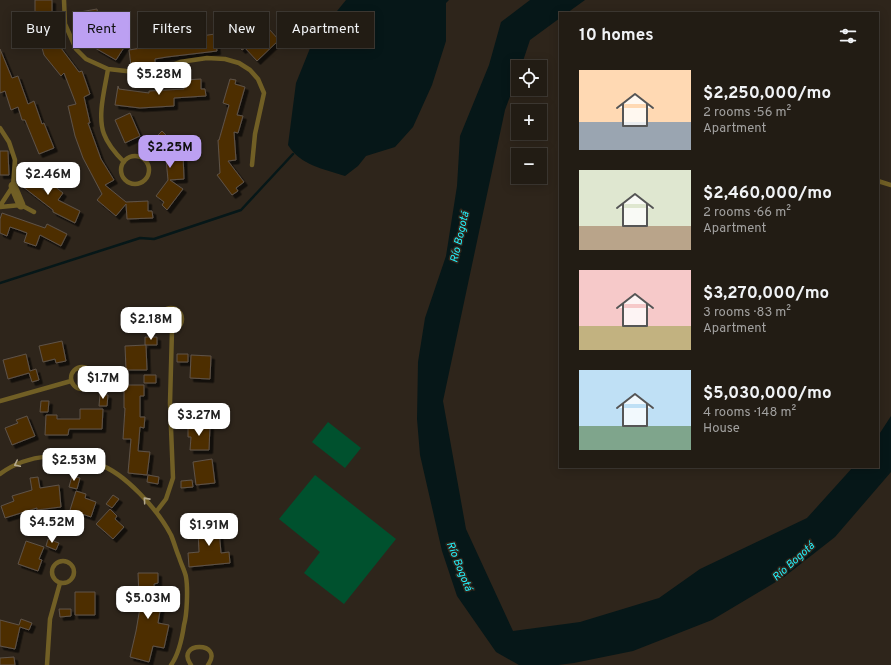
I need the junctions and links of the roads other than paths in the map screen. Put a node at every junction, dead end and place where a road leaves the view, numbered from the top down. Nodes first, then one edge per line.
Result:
1 (64, 0) edge
2 (108, 69) junction
3 (0, 128) edge
4 (124, 162) junction
5 (252, 165) dead end
6 (879, 180) edge
7 (891, 184) edge
8 (13, 186) junction
9 (21, 205) junction
10 (0, 207) edge
11 (34, 212) dead end
12 (172, 330) junction
13 (71, 381) junction
14 (0, 401) edge
15 (0, 474) edge
16 (156, 512) junction
17 (60, 583) junction
18 (179, 648) junction
19 (189, 653) junction
20 (47, 665) edge
21 (170, 665) edge
22 (191, 665) edge
23 (208, 665) edge

1 - 2 lane
2 - 4 lane
2 - 5 lane
3 - 8 lane
4 - 4 lane
6 - 7 lane
8 - 9 street
8 - 10 lane
9 - 10 lane
9 - 11 lane
12 - 12 lane
12 - 16 lane
13 - 13 lane
13 - 14 lane
16 -> 15 lane
16 - 18 lane
17 - 17 lane
17 - 20 lane
18 - 19 lane
18 - 21 lane
19 - 22 lane
19 - 23 lane

